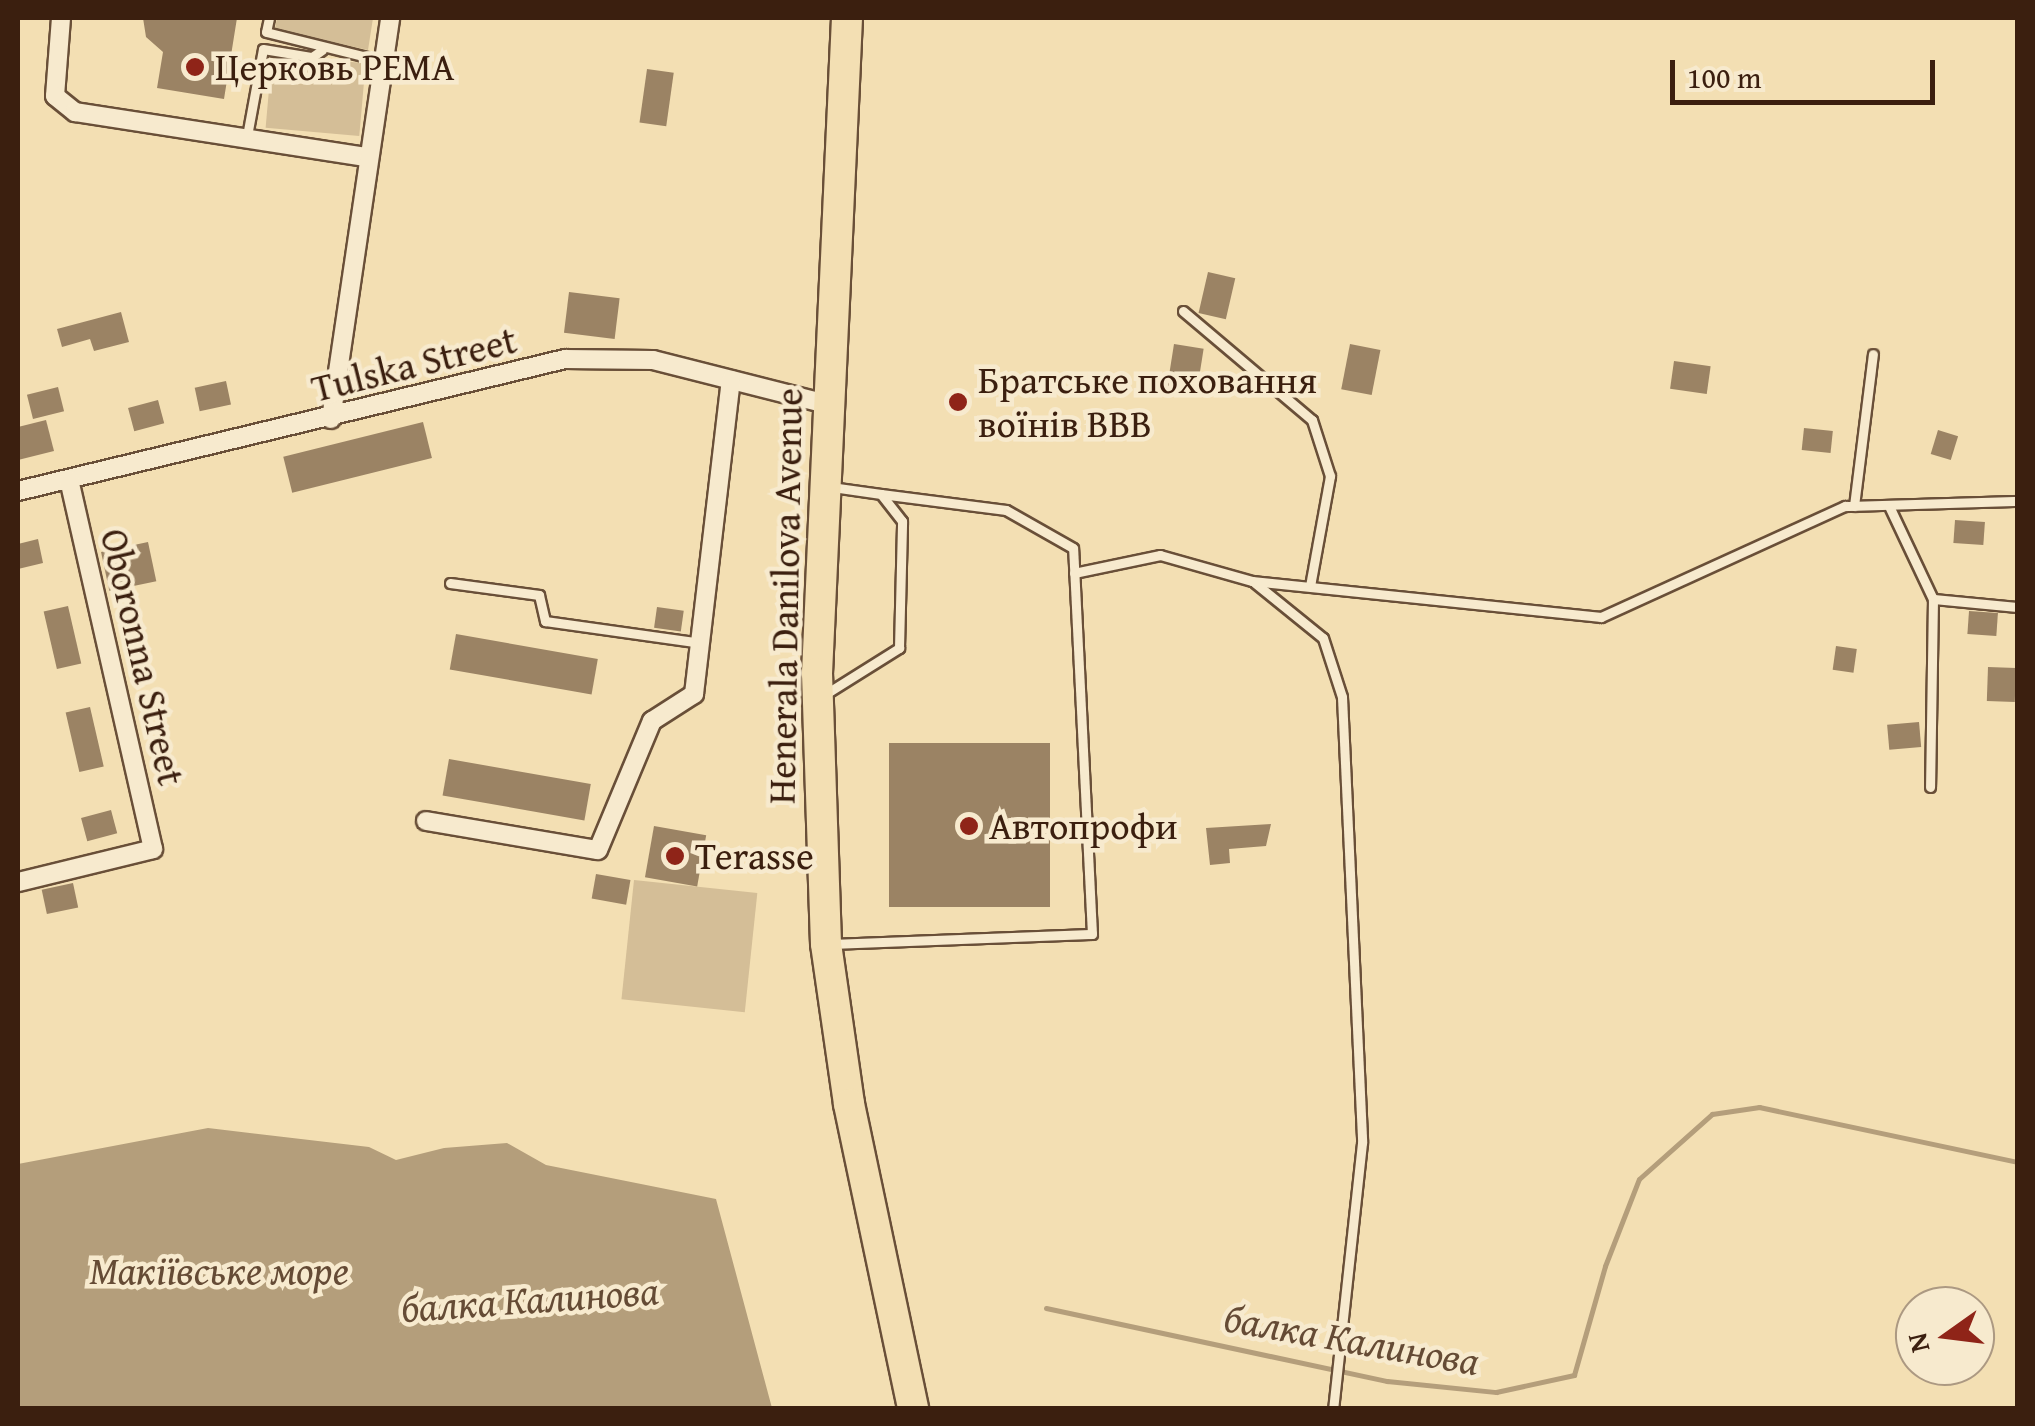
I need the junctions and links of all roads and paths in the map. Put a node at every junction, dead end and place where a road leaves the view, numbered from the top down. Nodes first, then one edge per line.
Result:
1 (61, 18) edge
2 (269, 18) edge
3 (390, 18) edge
4 (847, 18) edge
5 (322, 50) junction
6 (384, 61) junction
7 (248, 136) junction
8 (367, 157) junction
9 (1182, 311) dead end
10 (1873, 354) dead end
11 (731, 380) junction
12 (827, 404) junction
13 (331, 420) junction
14 (70, 479) junction
15 (824, 486) junction
16 (18, 491) edge
17 (881, 494) junction
18 (2018, 501) edge
19 (1850, 506) junction
20 (1888, 506) junction
21 (1074, 573) junction
22 (1252, 581) junction
23 (450, 583) dead end
24 (1310, 586) junction
25 (1933, 600) junction
26 (2018, 607) edge
27 (701, 643) junction
28 (818, 700) junction
29 (1930, 787) dead end
30 (426, 821) dead end
31 (18, 882) edge
32 (826, 944) junction
33 (913, 1408) edge
34 (1333, 1408) edge

1 - 7 street
2 - 5 lane
3 - 6 street
4 - 12 main road, Henerala Danilova Avenue
5 - 6 lane
5 - 7 lane
6 - 8 street
7 - 8 street
8 - 13 street
9 - 24 lane
10 - 19 lane
11 - 12 street, Tulska Street
11 - 13 street, Tulska Street
11 - 27 street
12 - 15 main road, Henerala Danilova Avenue
13 - 14 street, Tulska Street
14 - 16 street, Tulska Street
14 - 31 street, Oboronna Street
15 - 17 lane
15 - 28 main road, Henerala Danilova Avenue
17 - 21 lane
17 - 28 lane
18 - 20 lane
19 - 20 lane
19 - 24 lane
20 - 25 lane
21 - 22 lane
21 - 32 lane
22 - 24 lane
22 - 34 lane
23 - 27 lane
25 - 26 lane
25 - 29 lane
27 - 30 street
28 - 32 main road, Henerala Danilova Avenue
32 - 33 main road, Henerala Danilova Avenue

